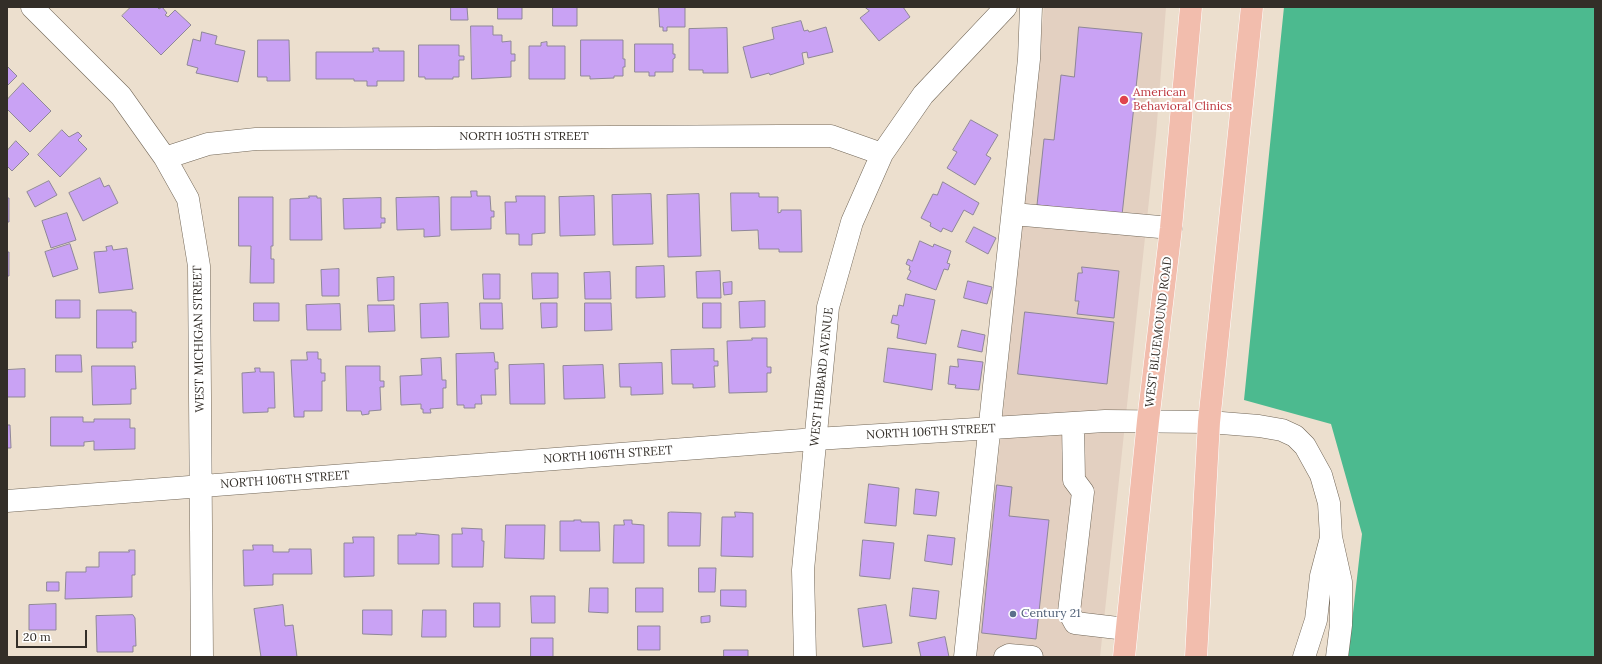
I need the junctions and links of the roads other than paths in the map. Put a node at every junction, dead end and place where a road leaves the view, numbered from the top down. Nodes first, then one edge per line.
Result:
1 (32, 7) edge
2 (1006, 7) edge
3 (1031, 7) edge
4 (1191, 7) edge
5 (1252, 7) edge
6 (882, 154) junction
7 (165, 158) junction
8 (1013, 214) junction
9 (1171, 228) junction
10 (1148, 421) junction
11 (1209, 422) junction
12 (1073, 424) junction
13 (990, 429) junction
14 (816, 439) junction
15 (201, 486) junction
16 (7, 501) edge
17 (1331, 537) junction
18 (1341, 625) junction
19 (1126, 629) junction
20 (202, 657) edge
21 (805, 657) edge
22 (964, 657) edge
23 (1005, 657) edge
24 (1032, 657) edge
25 (1124, 657) edge
26 (1196, 657) edge
27 (1304, 657) edge
28 (1325, 657) edge
29 (1338, 657) edge

1 - 7 street, WEST MICHIGAN STREET
2 - 6 street, WEST HIBBARD AVENUE
3 - 8 street
4 - 9 main road, WEST BLUEMOUND ROAD
5 - 11 main road
6 - 7 street, NORTH 105TH STREET
6 - 14 street, WEST HIBBARD AVENUE
7 - 15 street, WEST MICHIGAN STREET
8 - 9 street
8 - 13 street
9 - 10 main road, WEST BLUEMOUND ROAD
10 - 11 street, NORTH 106TH STREET
10 - 12 street, NORTH 106TH STREET
10 - 19 main road, WEST BLUEMOUND ROAD
11 - 17 street, NORTH 106TH STREET
11 - 26 main road
12 - 13 street, NORTH 106TH STREET
12 - 19 street
13 - 14 street, NORTH 106TH STREET
13 - 22 street
14 - 15 street, NORTH 106TH STREET
14 - 21 street, WEST HIBBARD AVENUE
15 - 16 street, NORTH 106TH STREET
15 - 20 street, WEST MICHIGAN STREET
17 - 18 street
17 - 27 street
18 - 28 street
18 - 29 street
19 - 25 main road, WEST BLUEMOUND ROAD
23 - 24 street

